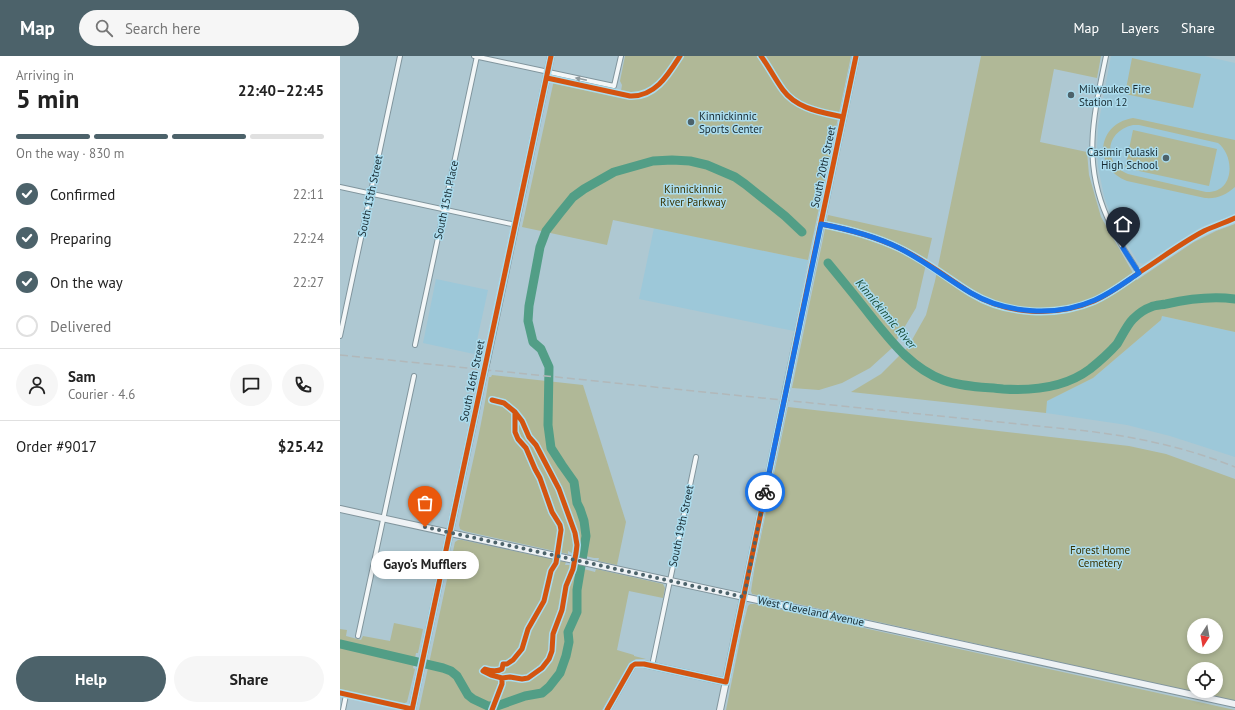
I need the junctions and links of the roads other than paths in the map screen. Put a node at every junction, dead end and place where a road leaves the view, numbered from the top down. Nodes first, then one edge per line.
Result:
1 (400, 56) edge
2 (476, 56) edge
3 (551, 56) edge
4 (620, 56) edge
5 (856, 56) edge
6 (1106, 56) edge
7 (548, 72) junction
8 (340, 187) edge
9 (370, 194) junction
10 (444, 210) junction
11 (1235, 218) edge
12 (821, 224) junction
13 (516, 225) junction
14 (1139, 273) junction
15 (340, 336) edge
16 (415, 345) dead end
17 (414, 376) dead end
18 (696, 457) dead end
19 (340, 509) edge
20 (383, 518) junction
21 (449, 533) junction
22 (670, 581) junction
23 (744, 597) junction
24 (358, 636) dead end
25 (652, 666) junction
26 (726, 682) junction
27 (340, 694) edge
28 (346, 695) junction
29 (1235, 704) edge
30 (343, 710) edge
31 (412, 710) edge
32 (607, 710) edge
33 (720, 710) edge

1 - 9 street, South 15th Street
2 - 7 street
2 - 10 street, South 15th Place
3 - 7 street, South 16th Street
4 -> 7 street
5 - 12 street, South 20th Street
6 - 14 street
7 - 13 street, South 16th Street
8 - 9 street
9 - 10 street
9 - 15 street, South 15th Street
10 - 13 street
10 - 16 street, South 15th Place
11 - 14 street
12 - 14 street
12 - 23 street, South 20th Street, bridge
13 - 21 street, South 16th Street, bridge
17 - 20 street
18 - 22 street, South 19th Street
19 - 20 street, West Cleveland Avenue
20 - 21 street, West Cleveland Avenue
20 - 24 street
21 - 22 street, West Cleveland Avenue
21 - 31 street, South 16th Street
22 - 23 street, West Cleveland Avenue
22 - 25 street, South 19th Street
23 - 26 street, South 20th Street
23 - 29 street, West Cleveland Avenue
25 - 26 street
25 - 32 street
26 - 33 street, South 20th Street
27 - 28 street
28 - 30 street
28 - 31 street

